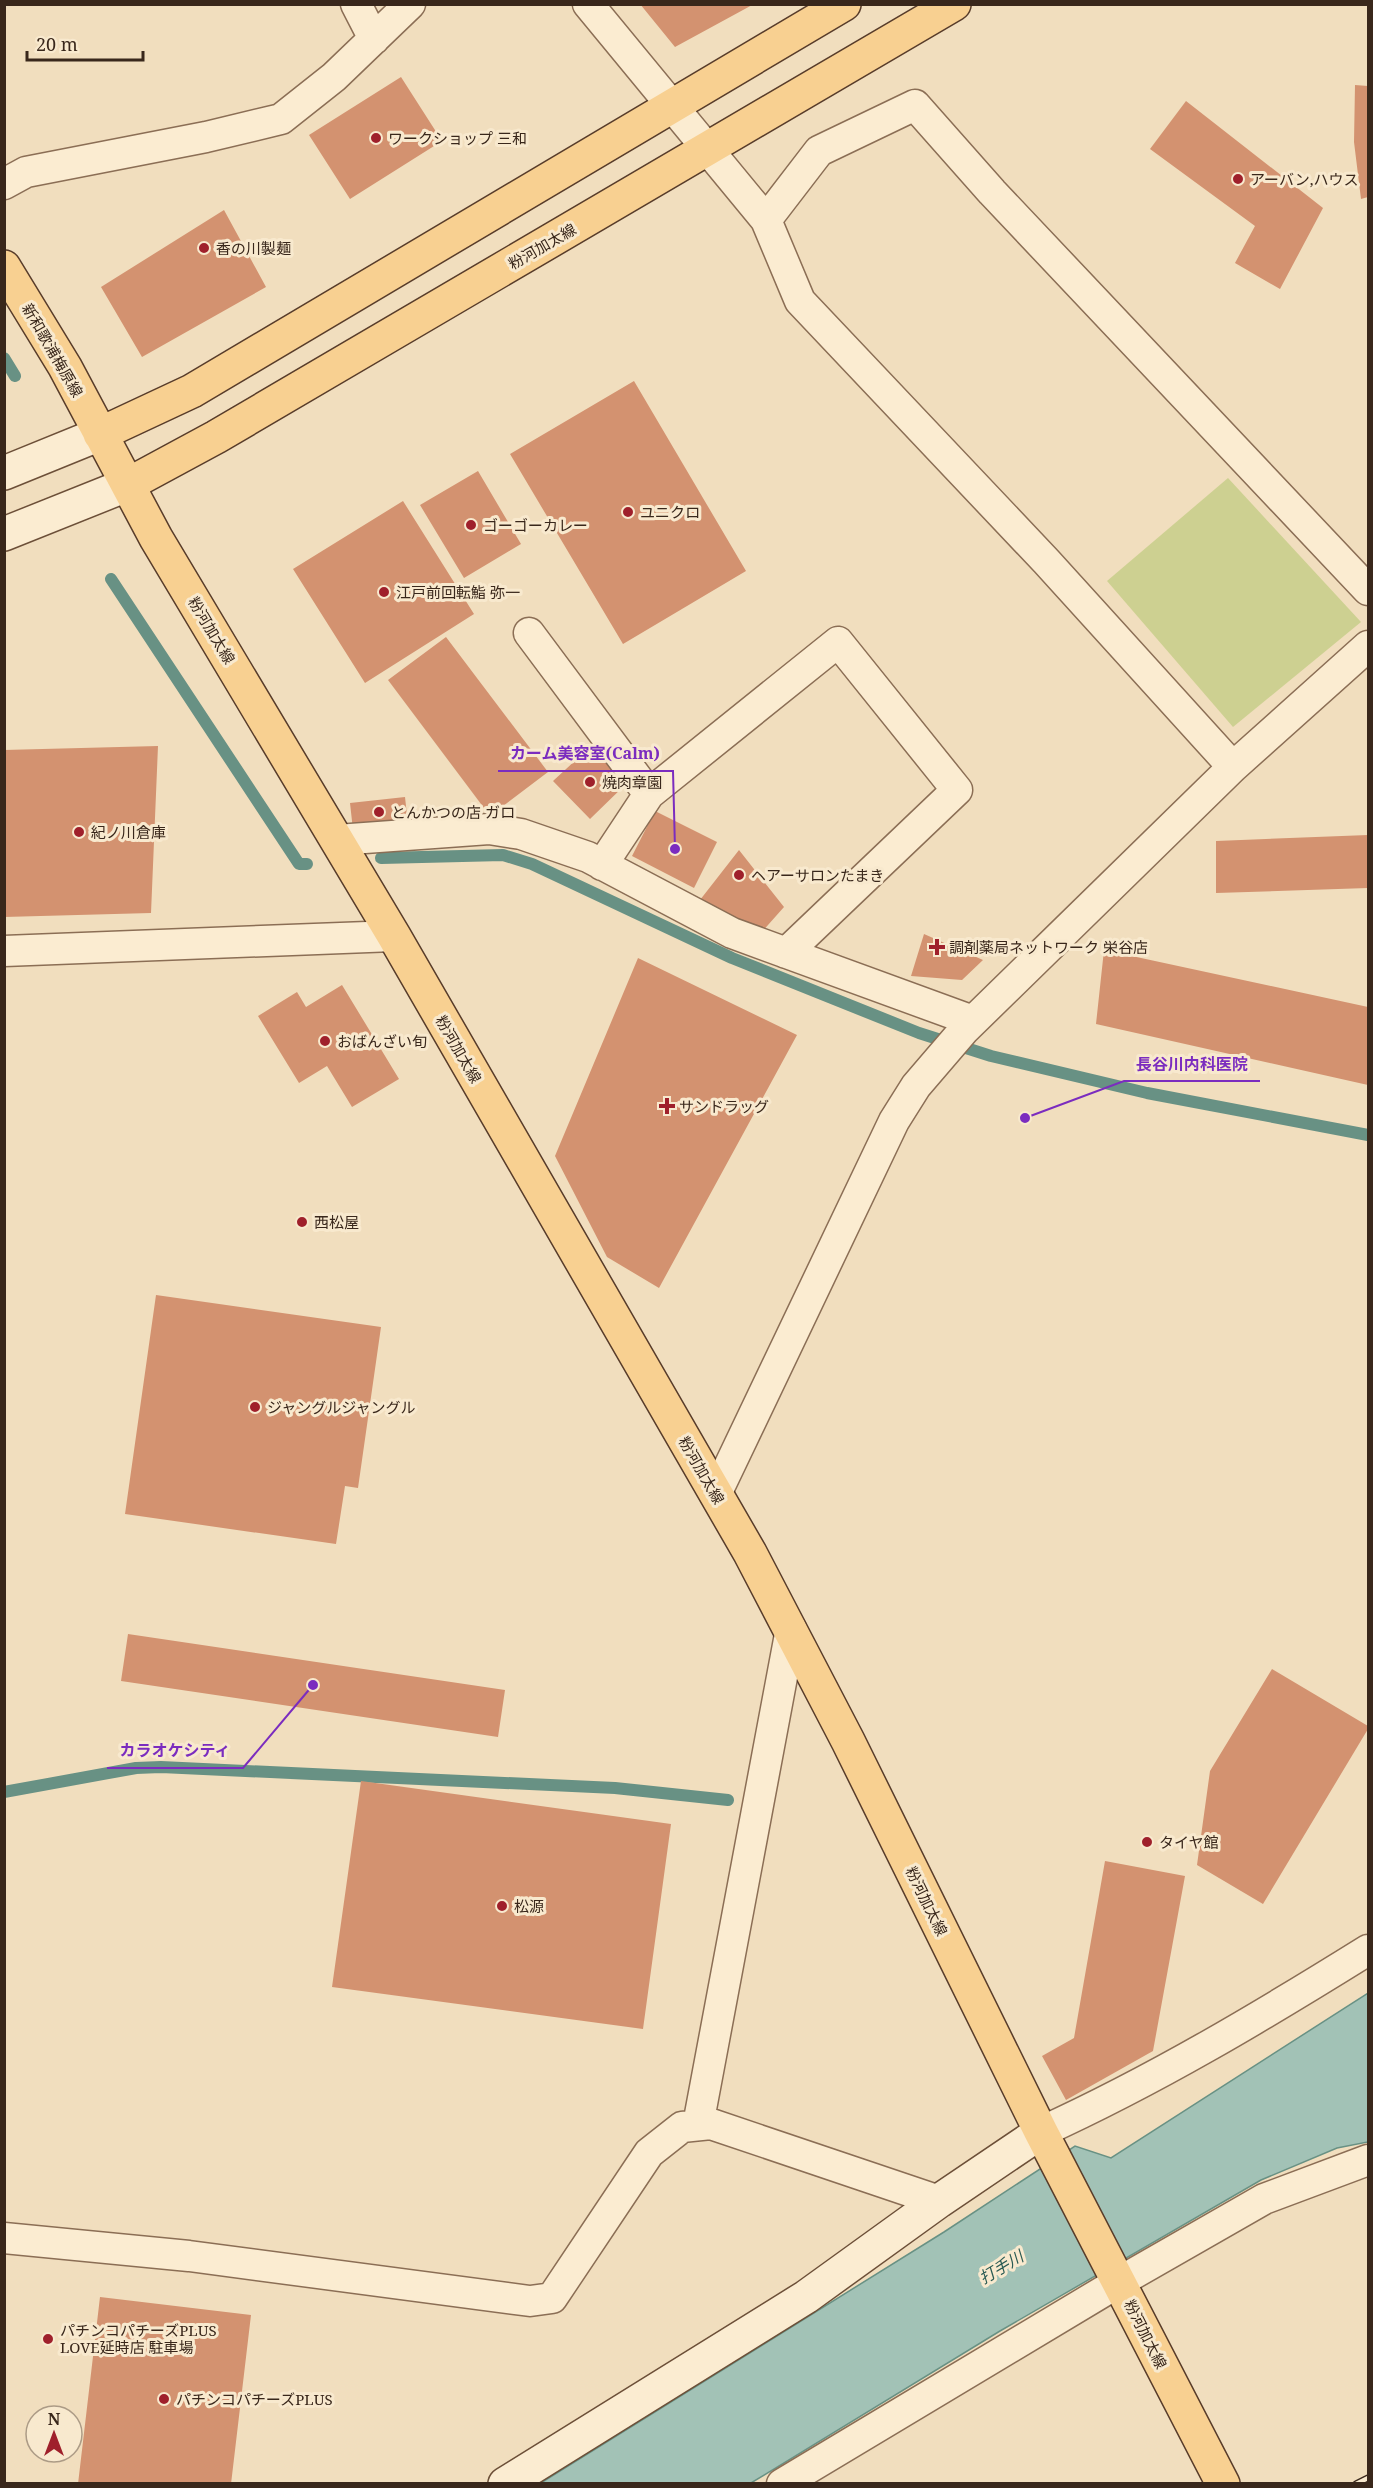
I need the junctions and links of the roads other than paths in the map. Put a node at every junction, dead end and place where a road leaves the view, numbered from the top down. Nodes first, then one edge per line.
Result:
1 (356, 4) edge
2 (410, 4) edge
3 (588, 4) edge
4 (844, 4) edge
5 (954, 4) edge
6 (374, 39) junction
7 (673, 105) junction
8 (708, 148) junction
9 (4, 184) edge
10 (765, 220) junction
11 (4, 267) edge
12 (100, 434) junction
13 (4, 473) edge
14 (129, 484) junction
15 (4, 534) edge
16 (1368, 590) edge
17 (529, 633) dead end
18 (1368, 646) edge
19 (1233, 767) junction
20 (649, 794) junction
21 (337, 840) junction
22 (602, 865) junction
23 (394, 936) junction
24 (4, 951) edge
25 (786, 952) junction
26 (969, 1026) junction
27 (716, 1494) junction
28 (791, 1629) junction
29 (1368, 1950) edge
30 (698, 2125) junction
31 (1046, 2142) junction
32 (1368, 2160) edge
33 (939, 2200) junction
34 (4, 2238) edge
35 (1115, 2276) junction
36 (505, 2484) edge
37 (782, 2484) edge
38 (1223, 2484) edge

1 - 6 street
2 - 6 street
3 - 7 street
4 - 7 main road
5 - 8 main road, 粉河加太線
6 - 9 street
7 - 8 street
7 - 12 main road
8 - 10 street
8 - 14 main road, 粉河加太線
10 - 16 street
10 - 19 street
11 - 12 main road, 新和歌浦梅原線
12 - 13 street
12 - 14 main road, 粉河加太線
14 - 15 street
14 - 21 main road, 粉河加太線
17 - 20 street
18 - 19 street
19 - 26 street
20 - 22 street
20 - 25 street
21 - 22 street
21 - 23 main road, 粉河加太線
22 - 25 street
23 - 24 street
23 - 27 main road, 粉河加太線
25 - 26 street
26 - 27 street
27 - 28 main road, 粉河加太線
28 - 30 street
28 - 31 main road, 粉河加太線
29 - 31 street
30 - 33 street
30 - 34 street
31 - 33 street
31 - 35 main road, 粉河加太線
32 - 35 street
33 - 36 street
35 - 37 street
35 - 38 main road, 粉河加太線

